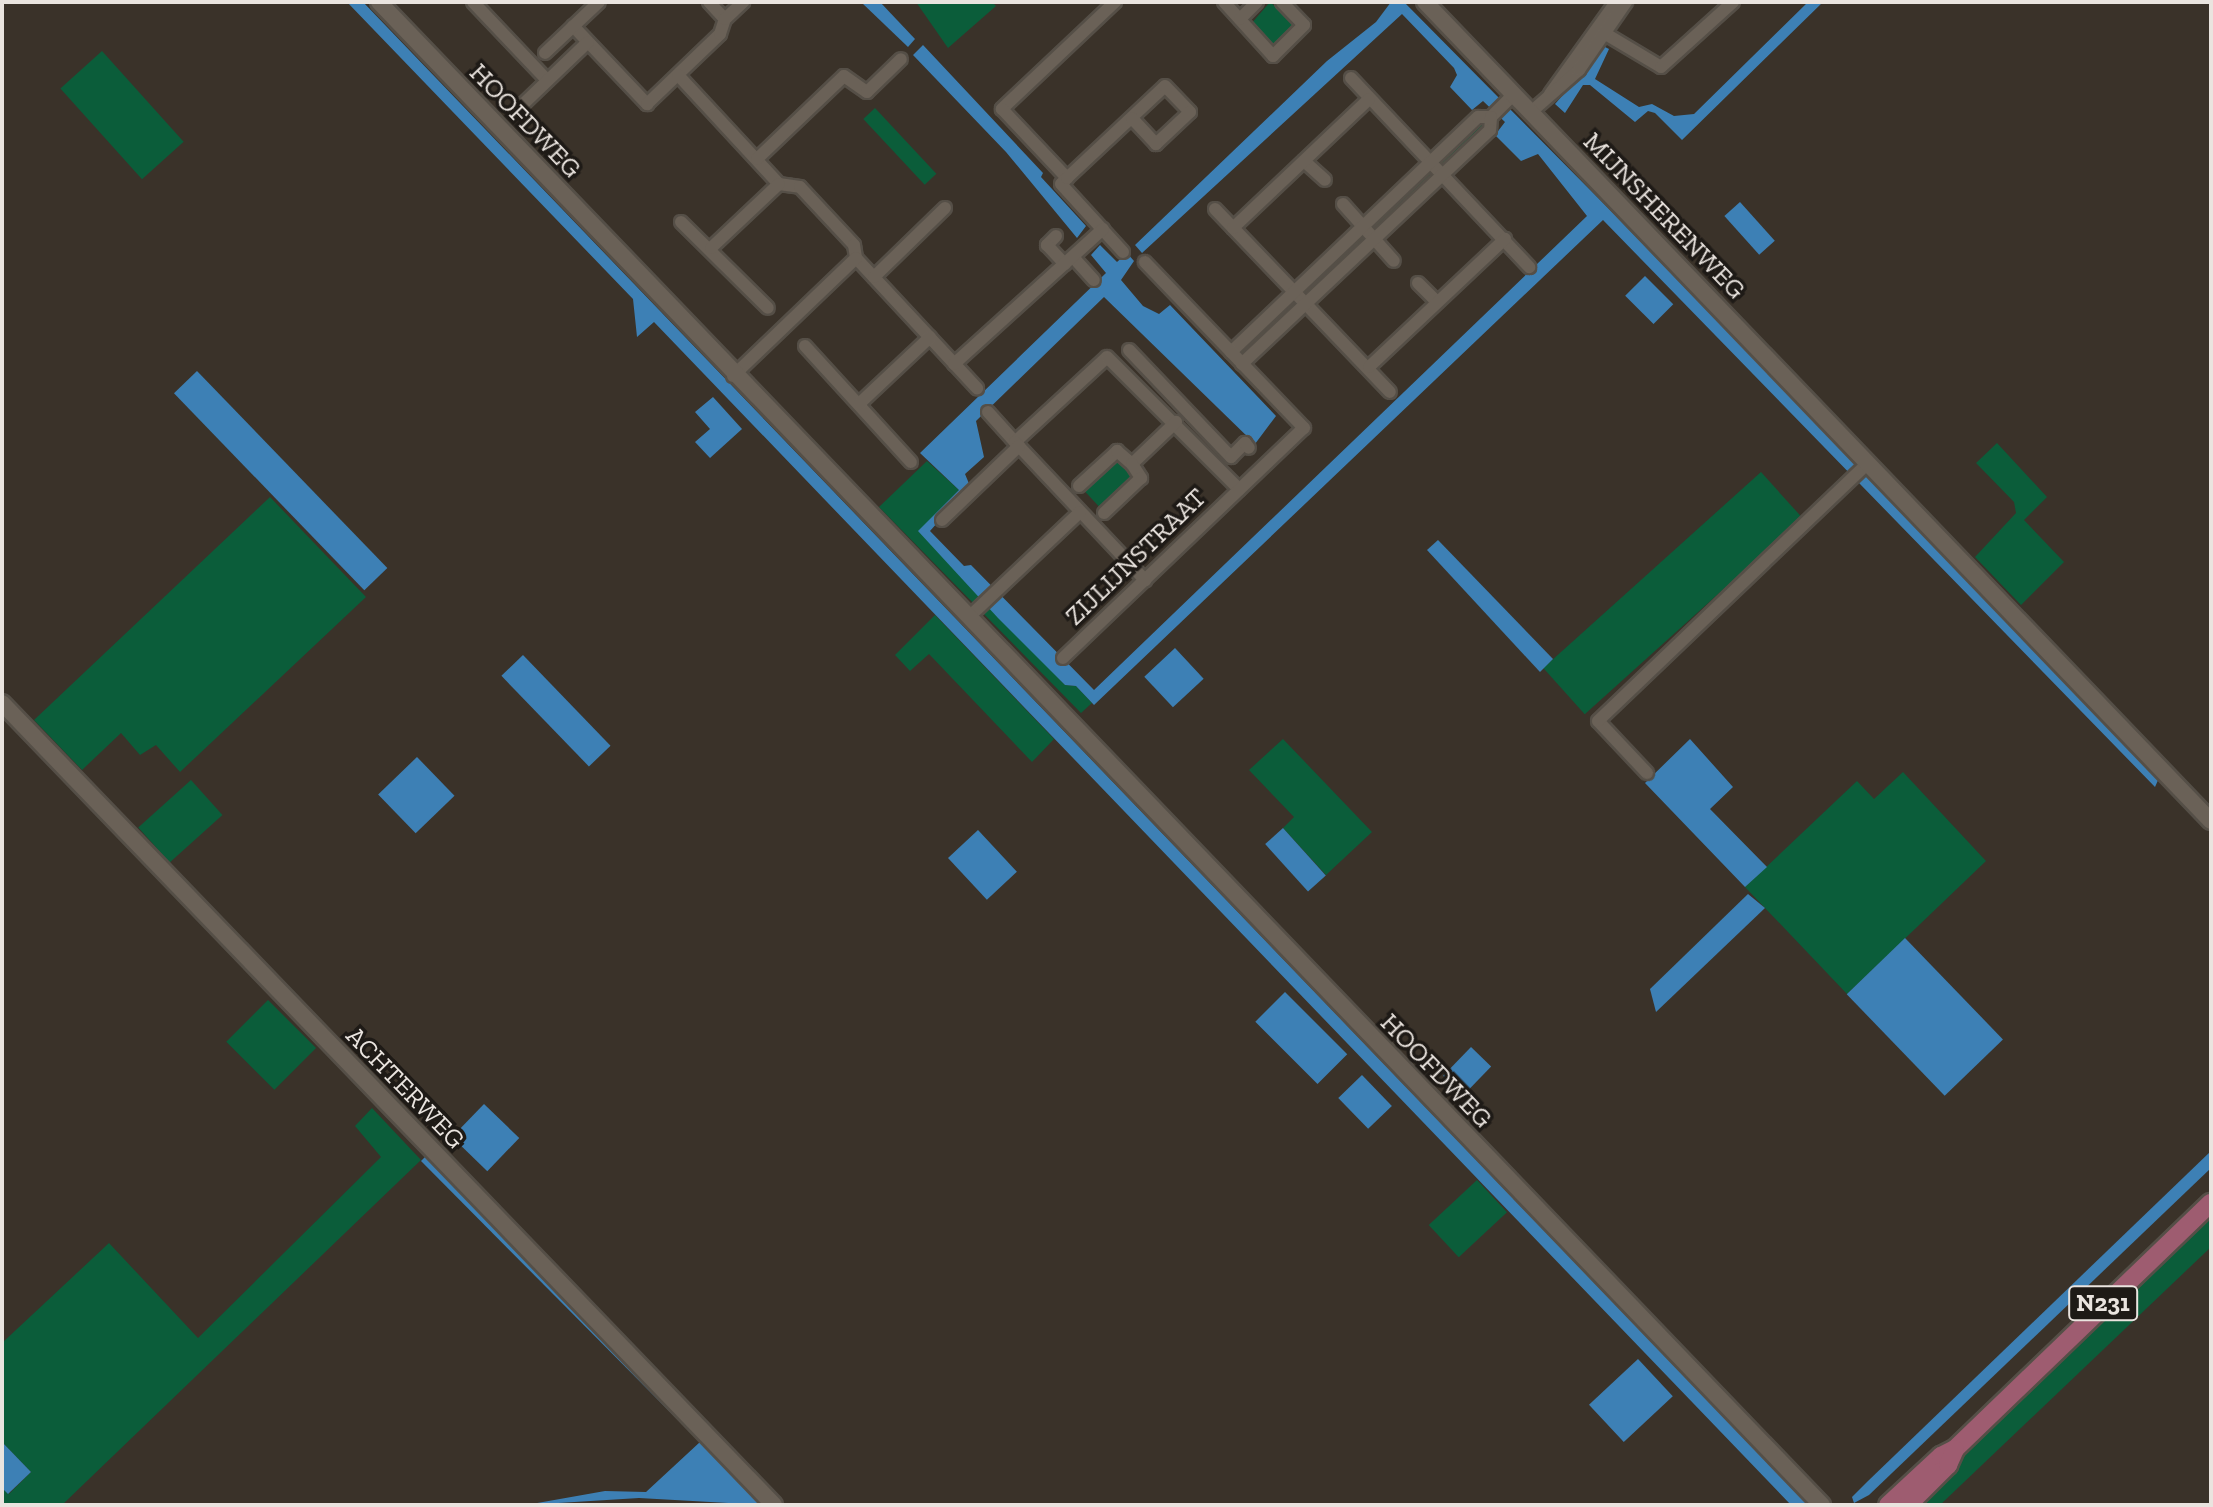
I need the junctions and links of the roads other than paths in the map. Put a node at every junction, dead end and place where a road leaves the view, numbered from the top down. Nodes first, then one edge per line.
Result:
1 (379, 2) edge
2 (473, 2) edge
3 (599, 2) edge
4 (709, 2) edge
5 (743, 2) edge
6 (1115, 2) edge
7 (1224, 2) edge
8 (1257, 2) edge
9 (1282, 2) edge
10 (1425, 2) edge
11 (1616, 2) edge
12 (1626, 2) edge
13 (1733, 2) edge
14 (725, 19) junction
15 (1240, 19) junction
16 (573, 26) junction
17 (1602, 32) junction
18 (588, 42) junction
19 (545, 53) dead end
20 (901, 59) dead end
21 (678, 75) junction
22 (1351, 78) dead end
23 (547, 80) junction
24 (1511, 98) junction
25 (1369, 99) junction
26 (517, 110) dead end
27 (1531, 112) junction
28 (1492, 116) junction
29 (1132, 118) junction
30 (757, 159) junction
31 (1432, 160) junction
32 (1304, 161) junction
33 (1445, 174) junction
34 (1067, 178) junction
35 (1325, 180) dead end
36 (779, 184) junction
37 (1343, 204) dead end
38 (945, 208) dead end
39 (1215, 209) dead end
40 (681, 222) dead end
41 (1365, 227) junction
42 (1233, 228) junction
43 (1103, 229) junction
44 (1056, 236) dead end
45 (1505, 239) junction
46 (1375, 241) junction
47 (711, 248) junction
48 (1123, 252) dead end
49 (856, 258) junction
50 (1069, 260) junction
51 (1394, 261) dead end
52 (1145, 262) dead end
53 (1529, 267) dead end
54 (874, 277) junction
55 (1094, 280) dead end
56 (1418, 283) dead end
57 (1298, 292) junction
58 (1437, 302) junction
59 (1308, 304) junction
60 (768, 308) dead end
61 (930, 337) junction
62 (805, 346) dead end
63 (1129, 350) dead end
64 (1231, 352) junction
65 (954, 364) junction
66 (1242, 364) junction
67 (1369, 367) junction
68 (736, 373) junction
69 (977, 388) dead end
70 (1390, 392) dead end
71 (860, 403) junction
72 (988, 412) dead end
73 (1176, 422) junction
74 (1017, 444) junction
75 (1249, 448) dead end
76 (911, 462) dead end
77 (1132, 464) junction
78 (1864, 466) junction
79 (1079, 486) dead end
80 (1239, 489) junction
81 (1080, 512) junction
82 (1104, 513) dead end
83 (942, 520) dead end
84 (1145, 580) junction
85 (969, 617) junction
86 (1063, 658) dead end
87 (2, 703) edge
88 (1647, 773) dead end
89 (2211, 821) edge
90 (2211, 1203) edge
91 (1955, 1449) junction
92 (774, 1505) edge
93 (1822, 1505) edge
94 (1888, 1505) edge
95 (1908, 1505) edge

1 - 68 street, HOOFDWEG
2 - 23 street
3 - 16 street
4 - 14 street
5 - 14 street
6 - 34 street
7 - 15 street
8 - 15 street
9 - 15 street
10 - 24 street, MIJNSHERENWEG
11 - 17 street
12 - 17 street
13 - 17 street
14 - 21 street
16 - 18 street
16 - 19 street
17 - 27 street
18 - 21 street
18 - 23 street
20 - 30 street
21 - 30 street
22 - 25 street
23 - 26 street
24 - 27 street, MIJNSHERENWEG
24 - 28 street
25 - 31 street
25 - 32 street
27 - 78 street, MIJNSHERENWEG
28 - 31 street
28 - 33 street
29 - 29 street
29 - 34 street
30 - 36 street
31 - 33 street
31 - 41 street
32 - 35 street
32 - 42 street
33 - 45 street
33 - 46 street
34 - 43 street
36 - 47 street
36 - 49 street
37 - 41 street
38 - 54 street
39 - 42 street
40 - 47 street
41 - 46 street
41 - 57 street
42 - 57 street
43 - 48 street
43 - 50 street
44 - 50 street
45 - 53 street
45 - 58 street
46 - 51 street
46 - 59 street
47 - 60 street
49 - 54 street
49 - 68 street
50 - 55 street
50 - 65 street
52 - 64 street
54 - 61 street
56 - 58 street
57 - 59 street
57 - 64 street
58 - 67 street
59 - 66 street
59 - 67 street
61 - 65 street
61 - 71 street
62 - 71 street
63 - 75 street
64 - 66 street
65 - 69 street
66 - 80 street, ZIJLIJNSTRAAT
67 - 70 street
68 - 85 street, HOOFDWEG
71 - 76 street
72 - 74 street
73 - 74 street
73 - 77 street
73 - 80 street
74 - 81 street
74 - 83 street
77 - 79 street
77 - 82 street
78 - 88 street
78 - 89 street, MIJNSHERENWEG
80 - 84 street, ZIJLIJNSTRAAT
81 - 84 street
81 - 85 street
84 - 86 street, ZIJLIJNSTRAAT
85 - 93 street, HOOFDWEG
87 - 92 street, ACHTERWEG
90 - 91 main road, N231
91 - 94 main road, N231
91 - 95 main road, N231

